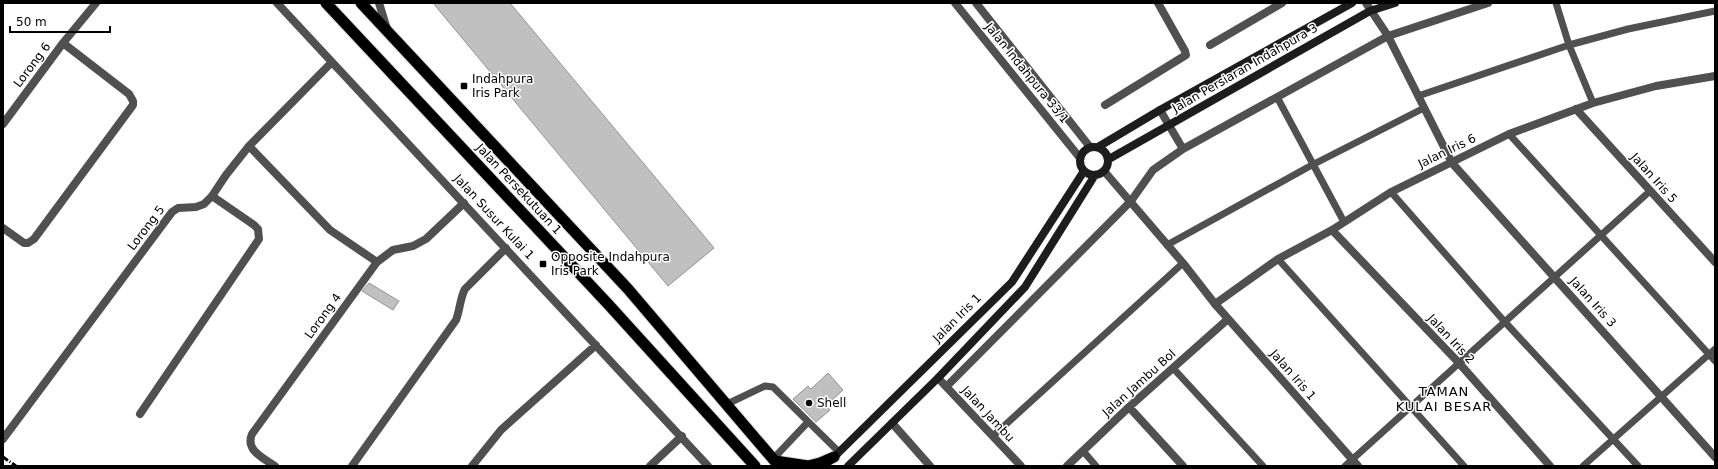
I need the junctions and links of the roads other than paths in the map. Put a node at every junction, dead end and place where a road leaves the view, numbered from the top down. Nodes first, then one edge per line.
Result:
1 (96, 3) edge
2 (277, 3) edge
3 (326, 3) edge
4 (361, 3) edge
5 (379, 3) edge
6 (955, 3) edge
7 (976, 3) edge
8 (1158, 3) edge
9 (1282, 3) edge
10 (1352, 3) edge
11 (1366, 3) edge
12 (1395, 3) edge
13 (1488, 3) edge
14 (1556, 3) edge
15 (1370, 11) junction
16 (1715, 11) edge
17 (389, 34) junction
18 (1388, 36) junction
19 (63, 43) junction
20 (1210, 44) dead end
21 (1569, 45) junction
22 (332, 62) junction
23 (1715, 76) edge
24 (1418, 96) junction
25 (1277, 97) junction
26 (1593, 103) junction
27 (1105, 105) dead end
28 (1424, 108) junction
29 (1576, 109) junction
30 (1160, 110) junction
31 (3, 124) edge
32 (1169, 125) junction
33 (1509, 134) junction
34 (250, 146) junction
35 (1094, 147) junction
36 (1183, 149) junction
37 (1080, 158) junction
38 (1109, 159) junction
39 (1452, 163) junction
40 (1312, 165) junction
41 (1084, 171) junction
42 (1104, 172) junction
43 (1095, 175) junction
44 (1650, 191) junction
45 (1391, 192) junction
46 (212, 196) junction
47 (1131, 201) junction
48 (464, 203) junction
49 (1344, 222) junction
50 (3, 228) edge
51 (1332, 230) junction
52 (1601, 235) junction
53 (1167, 245) junction
54 (506, 248) junction
55 (1278, 259) junction
56 (377, 262) junction
57 (1715, 262) edge
58 (1183, 263) junction
59 (1554, 276) junction
60 (1215, 304) junction
61 (1228, 319) junction
62 (1504, 321) junction
63 (596, 345) junction
64 (1712, 352) edge
65 (1715, 361) edge
66 (1458, 363) junction
67 (1173, 368) junction
68 (938, 378) junction
69 (947, 386) junction
70 (1661, 396) junction
71 (725, 405) junction
72 (1129, 407) junction
73 (1410, 407) junction
74 (140, 414) dead end
75 (808, 422) junction
76 (892, 423) junction
77 (682, 436) junction
78 (993, 436) junction
79 (3, 439) edge
80 (1614, 439) junction
81 (1083, 451) junction
82 (837, 454) junction
83 (1715, 457) edge
84 (776, 462) edge
85 (1355, 463) edge
86 (275, 466) edge
87 (352, 466) edge
88 (472, 466) edge
89 (650, 466) edge
90 (708, 466) edge
91 (755, 466) edge
92 (808, 466) edge
93 (825, 466) edge
94 (848, 466) edge
95 (930, 466) edge
96 (1021, 466) edge
97 (1067, 466) edge
98 (1096, 466) edge
99 (1182, 466) edge
100 (1263, 466) edge
101 (1345, 466) edge
102 (1464, 466) edge
103 (1550, 466) edge
104 (1583, 466) edge
105 (1638, 466) edge

1 - 19 street, Lorong 6
2 - 22 street, Jalan Susur Kulai 1
3 - 91 highway, Jalan Persekutuan 1
4 - 17 highway, Jalan Persekutuan 1
5 - 17 street
6 - 37 street, Jalan Indahpura 33/1
7 - 35 street, Jalan Indahpura 33/1
8 - 27 street
9 - 20 street
10 - 30 main road, Jalan Persiaran Indahpura 3
11 - 15 street, Jalan Iris 3
12 - 15 main road, Jalan Persiaran Indahpura 3
13 - 18 street
14 - 21 lane
15 - 18 street, Jalan Iris 3
15 - 32 main road, Jalan Persiaran Indahpura 3
16 - 21 lane
17 - 71 highway, Jalan Persekutuan 1
18 - 24 street, Jalan Iris 3
18 - 25 street
19 - 31 street, Lorong 6
19 - 50 street
21 - 24 lane
21 - 26 lane
22 - 34 street, Lorong 5
22 - 48 street, Jalan Susur Kulai 1
23 - 26 street, Jalan Iris 6
24 - 28 street, Jalan Iris 3
25 - 36 street
25 - 40 lane
26 - 29 street, Jalan Iris 6
28 - 39 street, Jalan Iris 3
28 - 40 lane
29 - 33 street, Jalan Iris 6
29 - 44 street, Jalan Iris 5
30 - 32 street
30 - 35 main road, Jalan Persiaran Indahpura 3
32 - 36 street
32 - 38 main road, Jalan Persiaran Indahpura 3
33 - 39 street, Jalan Iris 6
33 - 52 lane
34 - 46 street, Lorong 5
34 - 56 street
35 - 37 main road
35 - 38 main road
36 - 47 street
37 - 41 main road
38 - 42 main road
39 - 45 street, Jalan Iris 6
39 - 59 street, Jalan Iris 3
40 - 49 lane
40 - 53 lane
41 - 43 main road
41 - 82 main road, Jalan Iris 1
42 - 43 main road
42 - 47 street, Jalan Iris 1
43 - 68 main road
44 - 52 lane
44 - 57 street, Jalan Iris 5
45 - 49 street, Jalan Iris 6
45 - 62 lane
46 - 74 street
46 - 79 street, Lorong 5
47 - 53 street, Jalan Iris 1
47 - 69 street
48 - 54 street, Jalan Susur Kulai 1
48 - 56 street, Lorong 4
49 - 51 street, Jalan Iris 6
51 - 55 street, Jalan Iris 6
51 - 66 street, Jalan Iris 2
52 - 59 lane
52 - 64 lane
53 - 58 street, Jalan Iris 1
54 - 63 street, Jalan Susur Kulai 1
54 - 87 street
55 - 60 street, Jalan Iris 6
55 - 73 lane
56 - 86 street, Lorong 4
58 - 60 street, Jalan Iris 1
58 - 78 lane
59 - 62 lane
59 - 70 street, Jalan Iris 3
60 - 61 street, Jalan Iris 1
61 - 67 street, Jalan Jambu Bol
61 - 85 street, Jalan Iris 1
62 - 66 lane
62 - 80 lane
63 - 77 street, Jalan Susur Kulai 1
63 - 88 street
64 - 65 lane
64 - 70 lane
66 - 73 lane
66 - 103 street, Jalan Iris 2
67 - 72 street, Jalan Jambu Bol
67 - 100 lane
68 - 69 street, Jalan Jambu
68 - 76 main road
69 - 78 street, Jalan Jambu
70 - 80 lane
70 - 83 street, Jalan Iris 3
71 - 75 lane
71 - 84 highway, Jalan Persekutuan 1
72 - 81 street, Jalan Jambu Bol
72 - 99 street
73 - 85 lane
73 - 102 lane
75 - 82 lane
75 - 84 lane
76 - 94 main road
76 - 95 street
77 - 89 street
77 - 90 street, Jalan Susur Kulai 1
78 - 96 street, Jalan Jambu
80 - 104 lane
80 - 105 lane
81 - 97 street, Jalan Jambu Bol
81 - 98 lane
82 - 92 highway
82 - 93 main road, Jalan Iris 1
84 - 92 highway
85 - 101 lane

